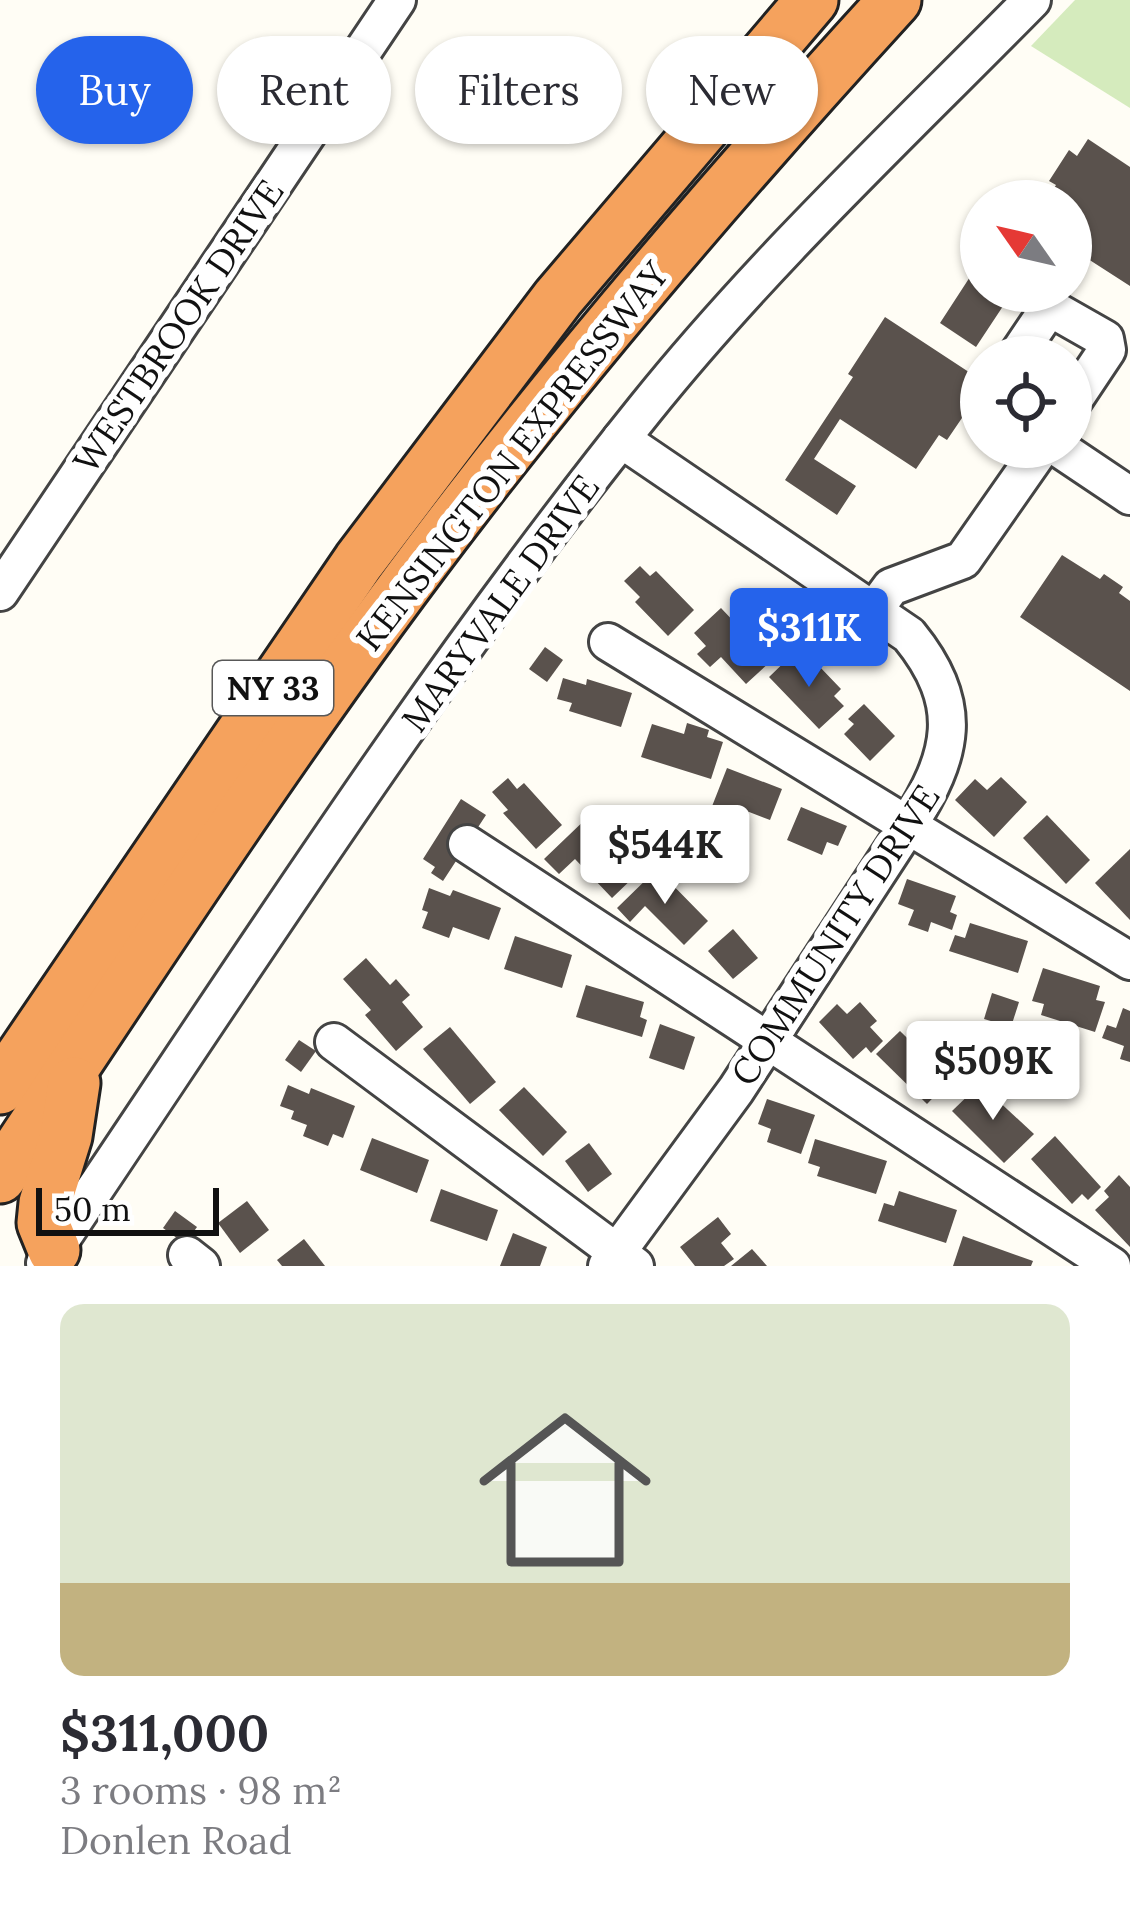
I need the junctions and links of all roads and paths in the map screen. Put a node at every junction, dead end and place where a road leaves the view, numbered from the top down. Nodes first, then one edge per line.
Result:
1 (397, 0) edge
2 (812, 0) edge
3 (895, 0) edge
4 (1031, 0) edge
5 (1030, 336) edge
6 (1092, 372) edge
7 (621, 439) junction
8 (1027, 468) edge
9 (1088, 468) edge
10 (1130, 496) edge
11 (0, 592) edge
12 (874, 610) junction
13 (608, 642) dead end
14 (908, 826) junction
15 (467, 844) dead end
16 (1130, 961) edge
17 (334, 1042) dead end
18 (768, 1042) junction
19 (78, 1060) junction
20 (0, 1088) edge
21 (0, 1177) edge
22 (48, 1258) edge
23 (619, 1262) edge
24 (1112, 1266) edge

1 - 11 street, WESTBROOK DRIVE
2 - 20 highway, KENSINGTON EXPRESSWAY / NY 33
3 - 19 highway, KENSINGTON EXPRESSWAY / NY 33
4 - 7 street, MARYVALE DRIVE
5 - 6 street
7 - 12 street, COMMUNITY DRIVE
7 - 22 street, MARYVALE DRIVE
8 - 12 street
9 - 10 street
12 - 14 street, COMMUNITY DRIVE
13 - 14 street
14 - 16 street
14 - 18 street, COMMUNITY DRIVE
15 - 18 street
17 - 23 street
18 - 23 street, COMMUNITY DRIVE
18 - 24 street
19 - 21 highway, KENSINGTON EXPRESSWAY / NY 33
19 - 22 highway

